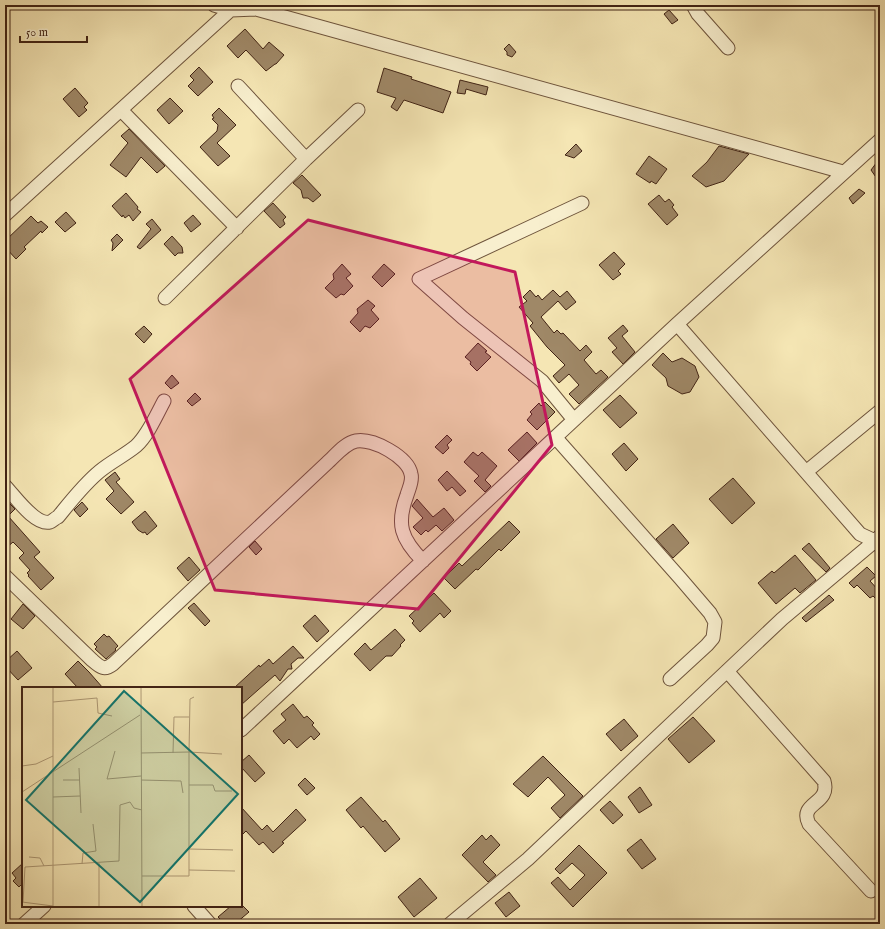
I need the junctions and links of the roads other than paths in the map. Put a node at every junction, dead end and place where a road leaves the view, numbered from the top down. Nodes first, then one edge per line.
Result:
1 (214, 5) edge
2 (693, 5) edge
3 (233, 7) edge
4 (728, 48) dead end
5 (238, 86) dead end
6 (121, 110) junction
7 (358, 110) dead end
8 (880, 140) edge
9 (306, 159) junction
10 (843, 172) junction
11 (582, 203) dead end
12 (5, 215) edge
13 (237, 228) junction
14 (165, 298) dead end
15 (677, 324) junction
16 (164, 401) dead end
17 (880, 411) edge
18 (574, 420) junction
19 (556, 438) junction
20 (806, 472) junction
21 (5, 486) edge
22 (878, 541) edge
23 (423, 561) junction
24 (8, 583) edge
25 (726, 671) junction
26 (670, 679) dead end
27 (242, 729) edge
28 (871, 891) dead end
29 (43, 907) edge
30 (195, 907) edge
31 (24, 924) edge
32 (210, 924) edge
33 (450, 924) edge

1 - 3 street
2 - 4 street
3 - 6 street
3 - 10 street
5 - 9 street
6 - 12 street
6 - 13 street
7 - 9 street
8 - 10 street
9 - 13 street
10 - 15 street
11 - 18 street
13 - 14 street
15 - 18 street
15 - 20 street
16 - 21 street
17 - 20 street
18 - 19 street
19 - 23 street
19 - 26 street
20 - 22 street
22 - 25 street
23 - 24 street
23 - 27 street
25 - 28 street
25 - 33 street
29 - 31 street
30 - 32 street

